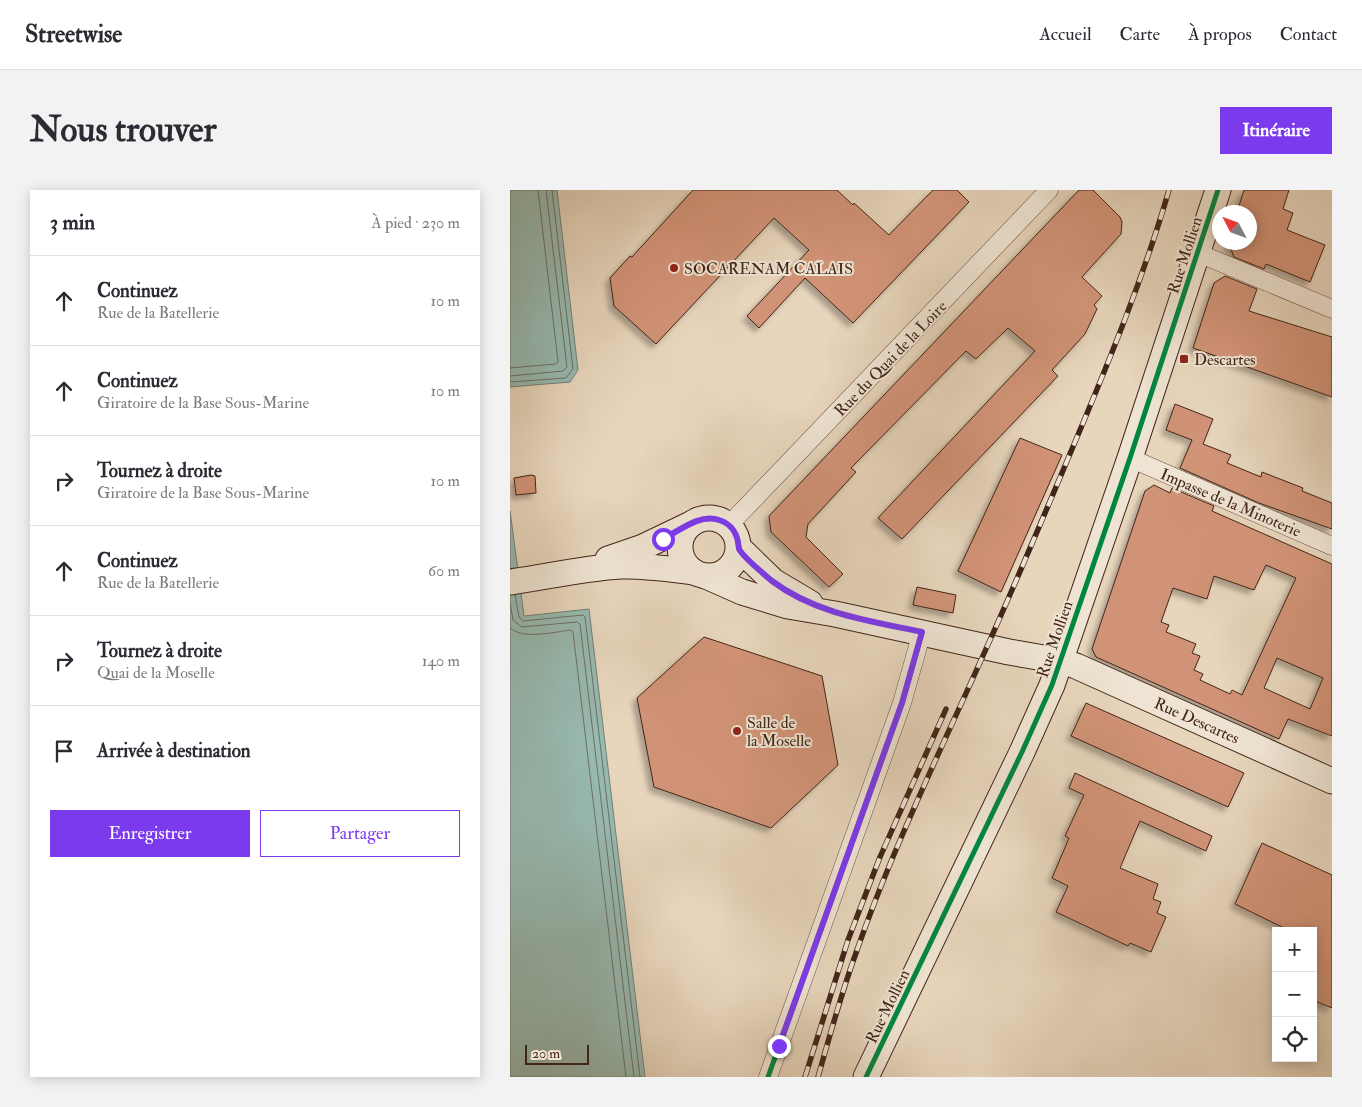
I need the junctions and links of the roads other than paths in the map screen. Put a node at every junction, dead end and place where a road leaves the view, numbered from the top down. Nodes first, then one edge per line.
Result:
1 (1050, 190) edge
2 (1218, 190) edge
3 (1198, 253) junction
4 (1332, 309) edge
5 (1130, 458) junction
6 (691, 524) junction
7 (729, 525) junction
8 (1332, 546) edge
9 (739, 548) junction
10 (570, 571) junction
11 (701, 574) junction
12 (520, 580) edge
13 (835, 614) junction
14 (922, 632) junction
15 (1061, 661) junction
16 (1332, 781) edge
17 (768, 1077) edge
18 (866, 1077) edge

1 - 7 street, Rue du Quai de la Loire
2 - 3 street, Rue Mollien
3 - 4 street
3 - 5 street, Rue Mollien
5 - 8 street, Impasse de la Minoterie
5 - 15 street, Rue Mollien
6 - 7 street
6 - 10 street
6 - 11 street
7 - 9 street
9 - 11 street
9 - 13 street
10 - 11 street
10 - 12 street
11 - 13 street
13 - 14 street, Rue Descartes
14 - 15 street, Rue Descartes
14 - 17 street
15 - 16 street, Rue Descartes
15 - 18 street, Rue Mollien

